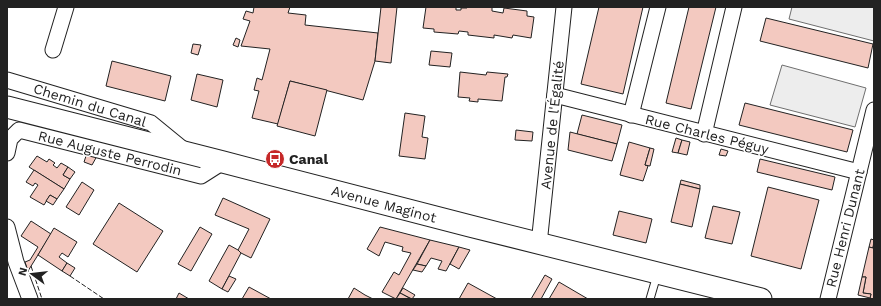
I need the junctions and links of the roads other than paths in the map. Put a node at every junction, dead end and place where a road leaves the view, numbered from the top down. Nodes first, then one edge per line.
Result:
1 (66, 7) edge
2 (564, 7) edge
3 (658, 7) edge
4 (734, 7) edge
5 (53, 50) dead end
6 (7, 80) edge
7 (555, 95) junction
8 (7, 107) edge
9 (874, 110) edge
10 (631, 115) junction
11 (704, 134) junction
12 (7, 153) edge
13 (188, 153) junction
14 (223, 162) junction
15 (859, 172) junction
16 (7, 227) edge
17 (539, 244) junction
18 (658, 273) junction
19 (30, 299) edge
20 (650, 299) edge
21 (761, 299) edge
22 (828, 299) edge

1 - 5 street
2 - 7 street, Avenue de l'Égalité
3 - 10 street
4 - 11 street
6 - 13 street, Chemin du Canal
7 - 10 street, Rue Charles Péguy
7 - 17 street, Avenue de l'Égalité
8 - 13 main road, Avenue Maginot
9 - 15 street, Rue Henri Dunant
10 - 11 street, Rue Charles Péguy
11 - 15 street, Rue Charles Péguy
12 - 14 street, Rue Auguste Perrodin
13 - 14 main road, Avenue Maginot
14 - 17 main road, Avenue Maginot
15 - 22 street, Rue Henri Dunant
16 - 19 street
17 - 18 main road, Avenue Maginot
18 - 20 lane
18 - 21 main road, Avenue Maginot

